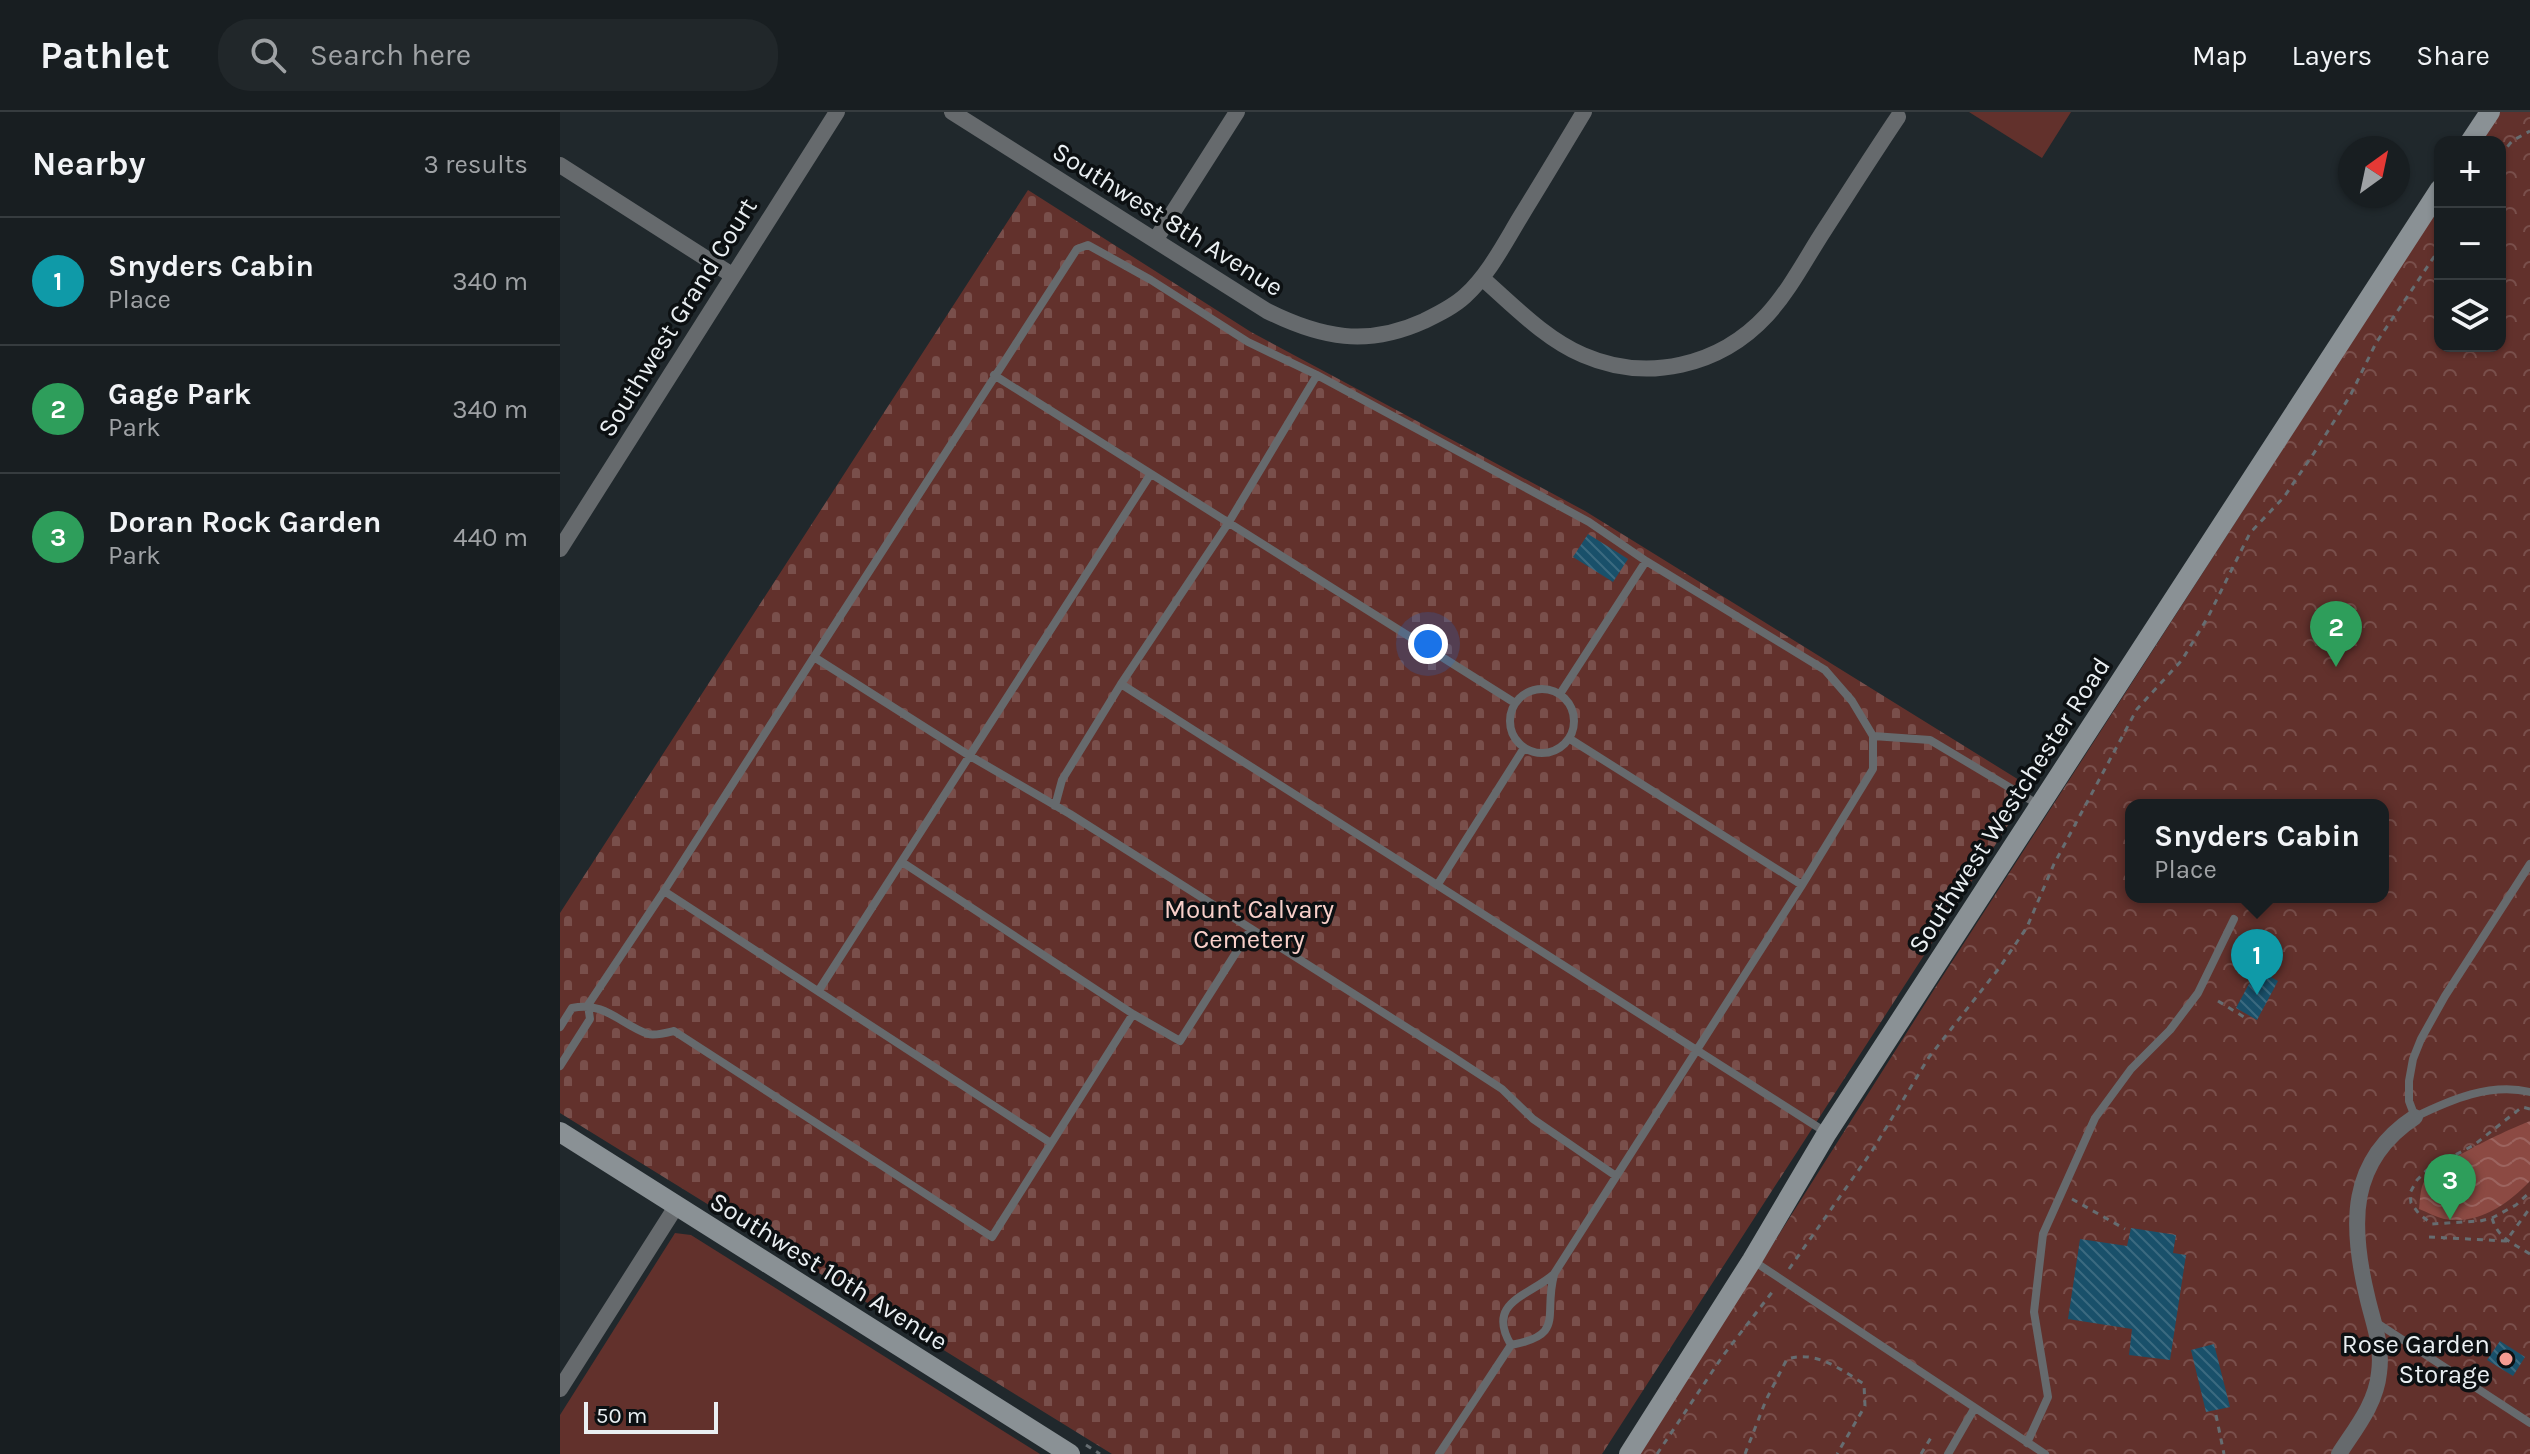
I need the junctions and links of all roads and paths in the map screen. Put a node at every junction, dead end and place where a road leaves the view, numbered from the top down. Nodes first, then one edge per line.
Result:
1 (837, 112) edge
2 (952, 112) edge
3 (1237, 112) edge
4 (1584, 112) edge
5 (2490, 112) edge
6 (1898, 117) dead end
7 (2530, 131) edge
8 (2474, 136) edge
9 (2506, 148) edge
10 (560, 165) edge
11 (2434, 198) edge
12 (1156, 239) junction
13 (2434, 257) edge
14 (732, 275) junction
15 (1482, 278) junction
16 (994, 375) junction
17 (1317, 375) junction
18 (1150, 475) junction
19 (1229, 522) junction
20 (560, 549) edge
21 (1646, 561) junction
22 (814, 657) junction
23 (1121, 684) junction
24 (1560, 694) junction
25 (1515, 703) junction
26 (1873, 736) junction
27 (1570, 739) junction
28 (1524, 748) junction
29 (970, 756) junction
30 (1055, 806) junction
31 (2040, 806) junction
32 (902, 862) junction
33 (2530, 864) edge
34 (1438, 884) junction
35 (1802, 885) junction
36 (664, 891) junction
37 (2234, 919) dead end
38 (1251, 929) junction
39 (2242, 960) dead end
40 (2253, 966) dead end
41 (819, 990) junction
42 (2218, 1001) dead end
43 (588, 1005) junction
44 (1133, 1014) junction
45 (2244, 1017) dead end
46 (560, 1027) edge
47 (1698, 1049) junction
48 (560, 1066) edge
49 (2530, 1092) edge
50 (2530, 1109) edge
51 (2415, 1117) junction
52 (560, 1132) edge
53 (1827, 1133) junction
54 (1051, 1143) junction
55 (1616, 1176) junction
56 (2530, 1192) edge
57 (2061, 1194) junction
58 (677, 1205) junction
59 (2530, 1208) edge
60 (2492, 1218) junction
61 (2125, 1229) dead end
62 (2429, 1237) dead end
63 (2506, 1241) junction
64 (2530, 1254) edge
65 (1752, 1260) junction
66 (1554, 1274) junction
67 (1782, 1280) junction
68 (2375, 1322) junction
69 (1511, 1345) junction
70 (560, 1389) edge
71 (1974, 1409) junction
72 (2216, 1415) dead end
73 (2530, 1423) edge
74 (1932, 1436) dead end
75 (2027, 1443) junction
76 (1070, 1454) edge
77 (1439, 1454) edge
78 (1629, 1454) edge
79 (1657, 1454) edge
80 (1746, 1454) edge
81 (1837, 1454) edge
82 (1921, 1454) edge
83 (1948, 1454) edge
84 (2045, 1454) edge
85 (2224, 1454) edge
86 (2339, 1454) edge

1 - 14 street, Southwest Grand Court
2 - 12 street, Southwest 8th Avenue
3 - 12 street
4 - 15 street, Southwest 8th Avenue
5 - 8 street
6 - 15 street
7 - 9 path
10 - 14 street
11 - 31 street, Southwest Westchester Road
12 - 15 street, Southwest 8th Avenue
13 - 67 path
14 - 20 street, Southwest Grand Court
16 - 17 lane
16 - 18 lane
16 - 22 lane
17 - 19 lane
17 - 21 lane
18 - 19 lane
18 - 29 lane
19 - 23 lane
19 - 25 lane
21 - 24 lane
21 - 26 lane
22 - 29 lane
22 - 36 lane
23 - 30 lane
23 - 34 lane
24 - 25 lane
24 - 27 lane
25 - 28 lane
26 - 31 lane
26 - 35 lane
27 - 28 lane
27 - 35 lane
28 - 34 lane
29 - 30 lane
29 - 32 lane
30 - 38 lane
31 - 53 street, Southwest Westchester Road
32 - 41 lane
32 - 44 lane
33 - 51 lane
34 - 47 lane
35 - 47 lane
36 - 41 lane
36 - 43 lane
37 - 57 lane
38 - 44 lane
38 - 55 lane
39 - 40 path
41 - 54 lane
42 - 45 path
43 - 46 lane
43 - 48 lane
43 - 54 lane
44 - 54 lane
47 - 53 lane
47 - 55 lane
49 - 51 lane
50 - 60 path
51 - 68 street
52 - 58 street, Southwest 10th Avenue
53 - 65 street, Southwest Westchester Road
55 - 66 lane
56 - 60 path
57 - 61 path
57 - 75 lane
58 - 70 street
58 - 76 street, Southwest 10th Avenue
59 - 63 path
60 - 63 path
62 - 63 path
63 - 64 path
65 - 67 lane
65 - 78 street, Southwest Westchester Road
66 - 69 lane
66 - 69 lane
67 - 71 lane
67 - 79 path
68 - 73 lane
68 - 86 street
69 - 77 lane
71 - 75 lane
71 - 83 lane
72 - 85 path
74 - 82 path
75 - 84 lane
80 - 81 path

